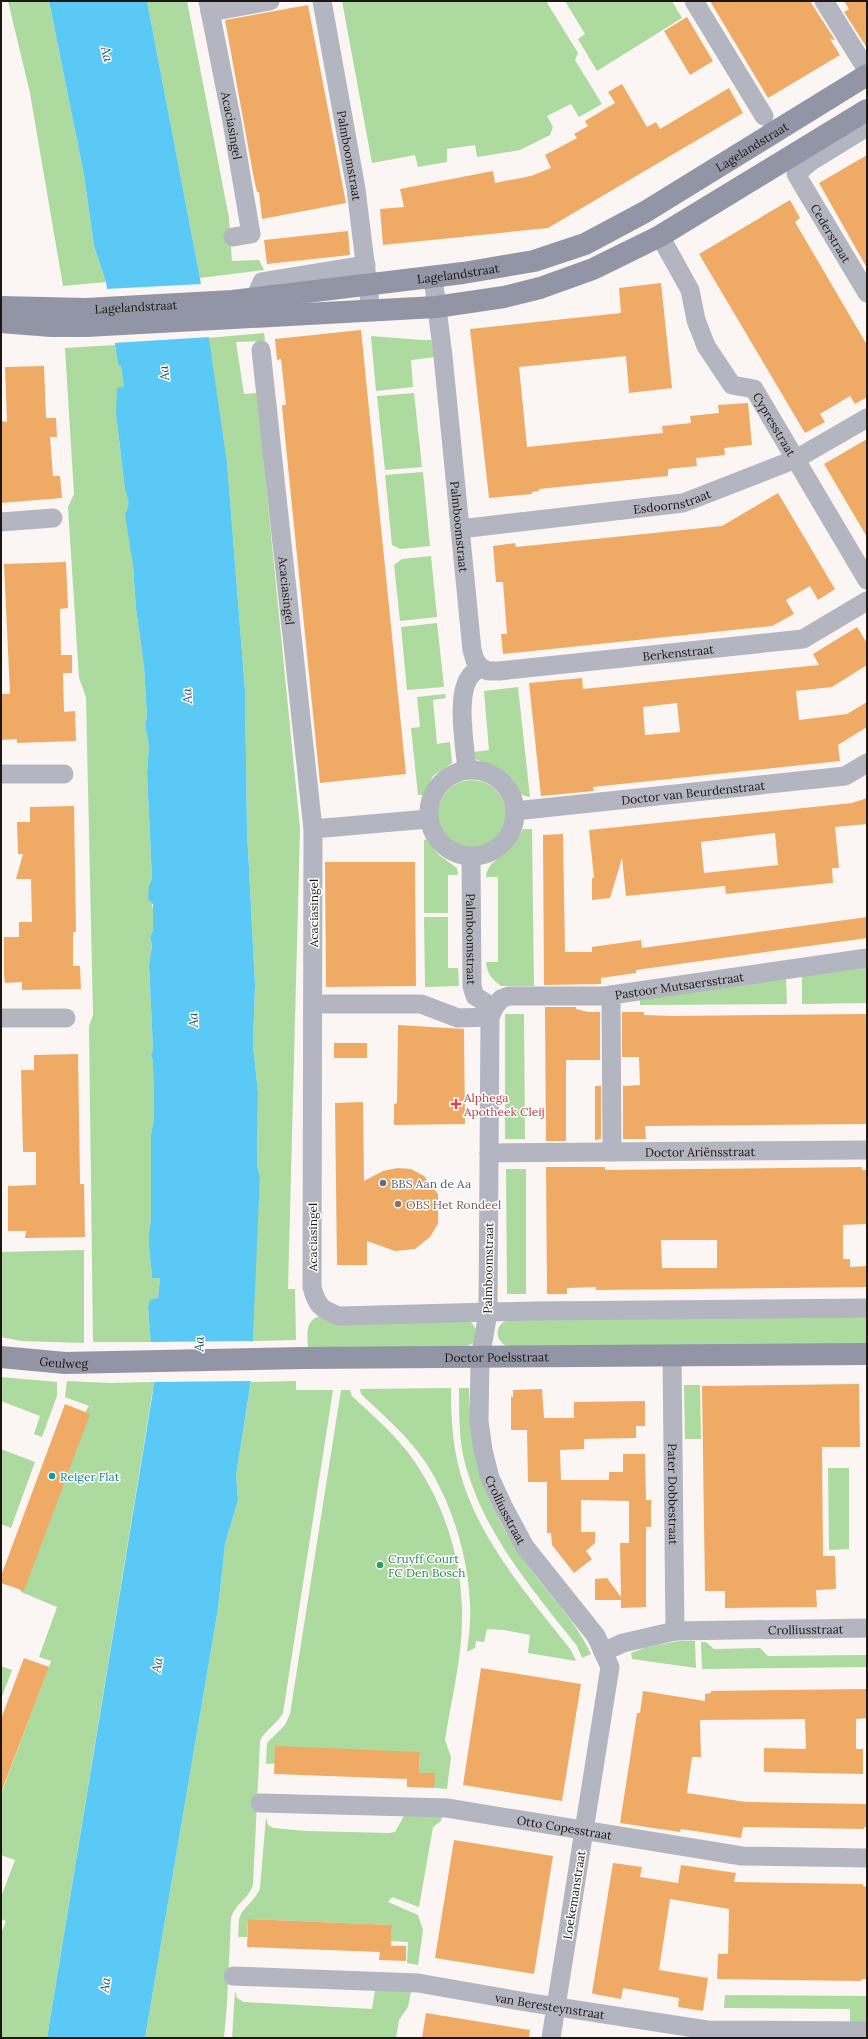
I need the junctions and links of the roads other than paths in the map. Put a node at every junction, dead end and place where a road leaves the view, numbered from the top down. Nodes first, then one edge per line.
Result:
1 (270, 1) edge
2 (322, 1) edge
3 (694, 1) edge
4 (824, 1) edge
5 (209, 6) edge
6 (867, 70) edge
7 (867, 76) edge
8 (867, 110) edge
9 (764, 116) dead end
10 (867, 127) edge
11 (660, 236) junction
12 (233, 237) dead end
13 (367, 275) junction
14 (433, 277) junction
15 (867, 292) edge
16 (1, 307) edge
17 (436, 307) junction
18 (234, 310) junction
19 (371, 311) junction
20 (86, 318) junction
21 (1, 322) edge
22 (261, 350) dead end
23 (867, 418) edge
24 (796, 459) junction
25 (53, 518) dead end
26 (1, 522) edge
27 (460, 528) junction
28 (867, 580) edge
29 (867, 601) edge
30 (480, 667) junction
31 (867, 763) edge
32 (467, 770) junction
33 (1, 774) edge
34 (64, 774) dead end
35 (515, 811) junction
36 (428, 819) junction
37 (313, 829) junction
38 (471, 857) junction
39 (867, 958) edge
40 (611, 995) junction
41 (313, 1004) junction
42 (492, 1012) junction
43 (1, 1018) edge
44 (66, 1018) dead end
45 (867, 1150) edge
46 (612, 1152) junction
47 (489, 1153) junction
48 (867, 1308) edge
49 (488, 1313) junction
50 (867, 1354) edge
51 (672, 1357) junction
52 (1, 1358) edge
53 (480, 1358) junction
54 (127, 1362) joint
55 (867, 1628) edge
56 (676, 1631) junction
57 (600, 1644) junction
58 (260, 1803) dead end
59 (584, 1831) junction
60 (867, 1858) edge
61 (233, 1976) dead end
62 (556, 2007) junction
63 (867, 2031) edge
64 (551, 2038) edge

1 - 5 street
2 - 13 street, Palmboomstraat
3 - 9 street
4 - 6 street
5 - 12 street, Acaciasingel
7 - 14 main road, Lagelandstraat
8 - 11 main road, Lagelandstraat
10 - 15 street, Cederstraat
11 - 17 main road, Lagelandstraat
11 - 24 street, Cypresstraat
13 - 14 main road, Lagelandstraat
13 - 18 main road, Lagelandstraat
13 - 19 street, Palmboomstraat
14 - 17 street, Palmboomstraat
16 - 20 main road, Lagelandstraat
17 - 19 main road, Lagelandstraat
17 - 27 street, Palmboomstraat
18 - 19 main road, Lagelandstraat
18 - 20 main road, Lagelandstraat
20 - 21 main road, Lagelandstraat
22 - 37 street, Acaciasingel
23 - 24 street, Esdoornstraat
24 - 27 street, Esdoornstraat
24 - 28 street, Cypresstraat
25 - 26 street
27 - 30 street, Palmboomstraat
29 - 30 street, Berkenstraat
30 - 32 street
31 - 35 street, Doctor van Beurdenstraat
32 - 35 street
32 - 36 street
33 - 34 street
35 - 38 street
36 - 37 street
36 - 38 street
37 - 41 street, Acaciasingel
38 - 42 street, Palmboomstraat
39 - 40 street, Pastoor Mutsaersstraat
40 - 42 street, Pastoor Mutsaersstraat
40 - 46 street
41 - 42 street
41 - 49 street, Acaciasingel
42 - 47 street, Palmboomstraat
43 - 44 street
45 - 46 street, Doctor Ariënsstraat
46 - 47 street, Doctor Ariënsstraat
47 - 49 street, Palmboomstraat
48 - 49 street
49 - 53 street, Palmboomstraat
50 - 51 main road, Doctor Poelsstraat
51 - 53 main road, Doctor Poelsstraat
51 - 56 street, Pater Dobbestraat
52 - 54 main road, Geulweg
53 - 54 main road, Doctor Poelsstraat
53 - 57 street, Crolliusstraat
55 - 56 street, Crolliusstraat
56 - 57 street, Crolliusstraat
57 - 59 street, Loekemanstraat
58 - 59 street, Otto Copesstraat
59 - 60 street, Otto Copesstraat
59 - 62 street, Loekemanstraat
61 - 62 street, van Beresteynstraat
62 - 63 street, van Beresteynstraat
62 - 64 street, Loekemanstraat

